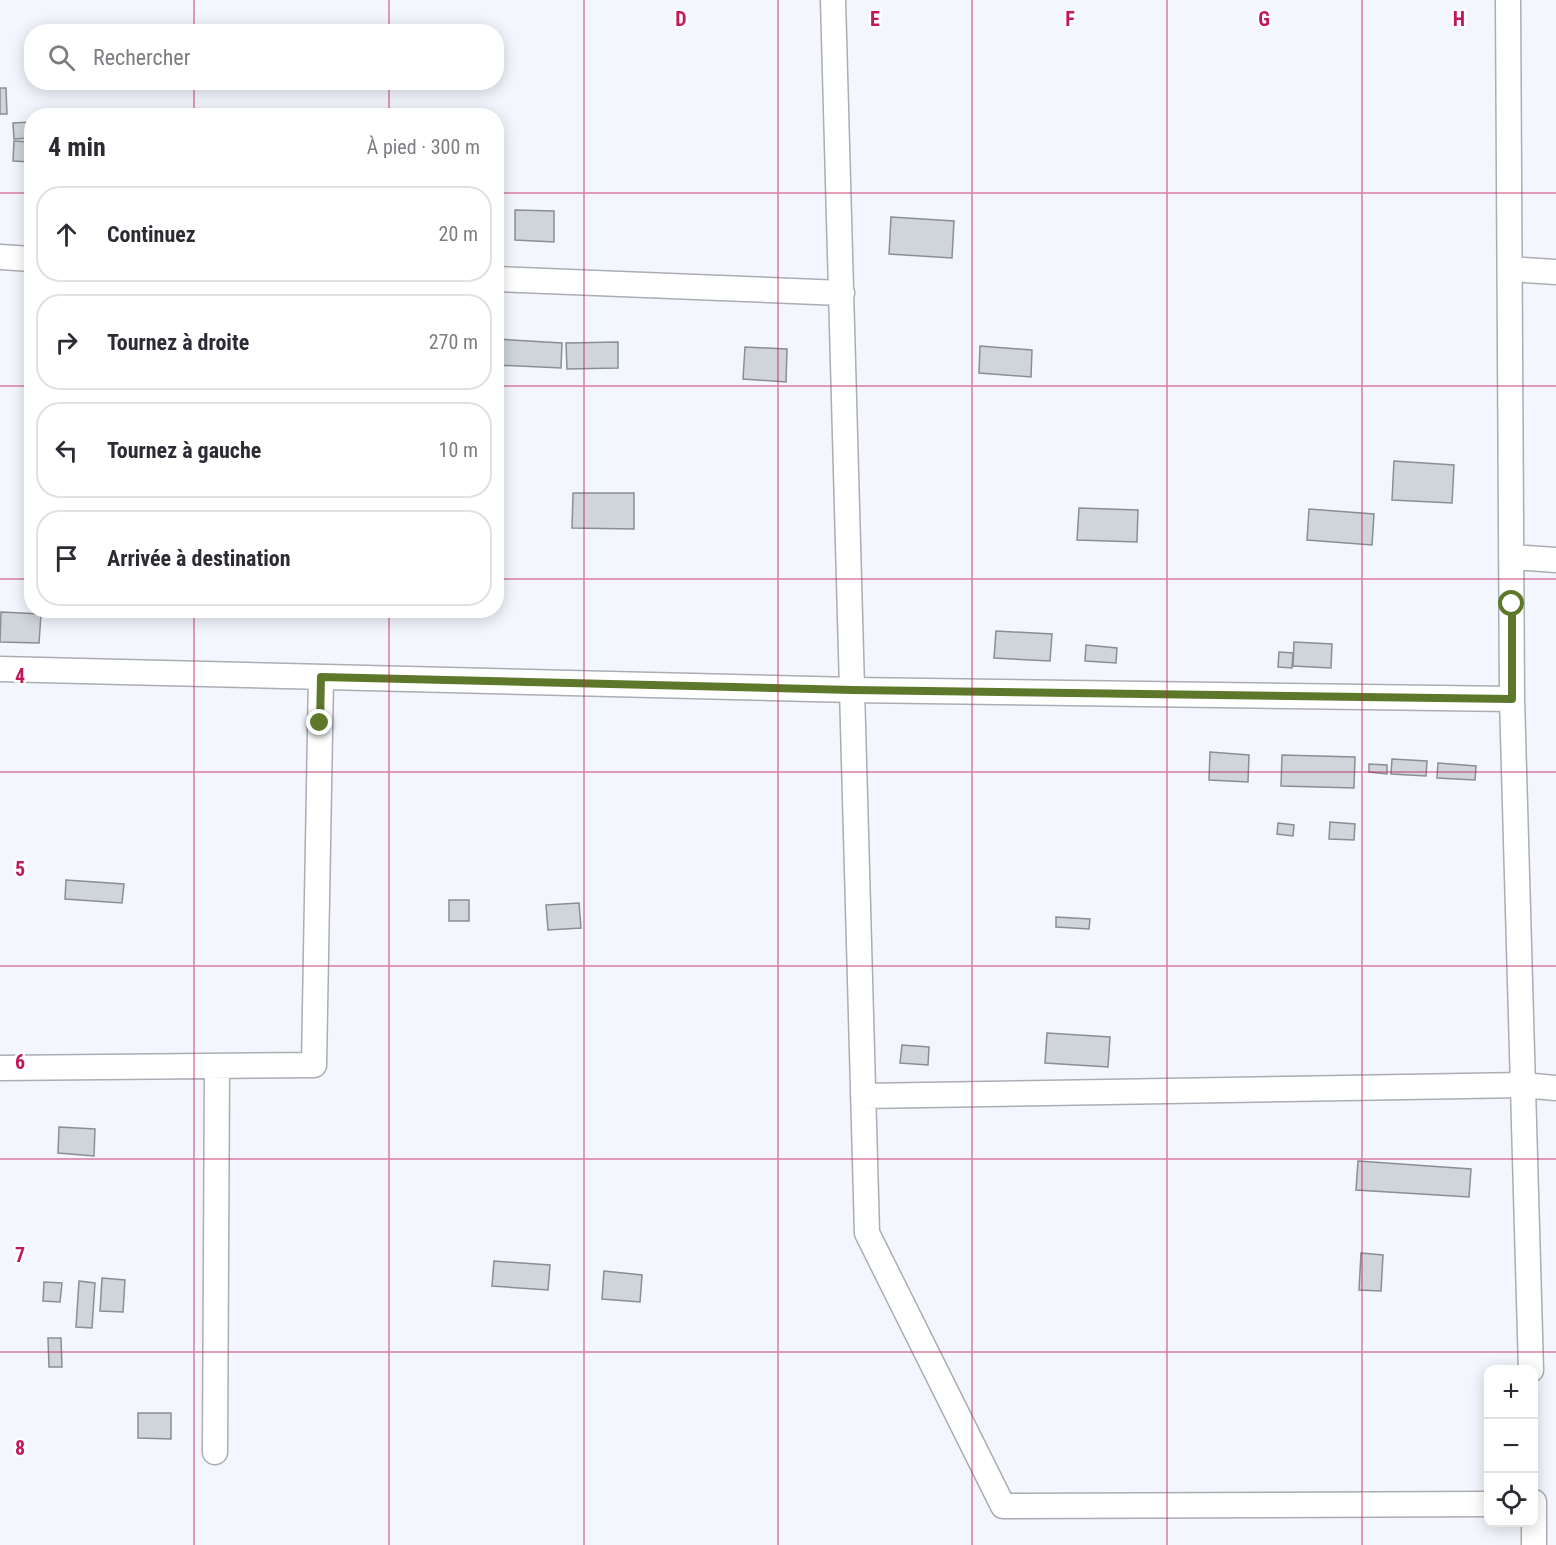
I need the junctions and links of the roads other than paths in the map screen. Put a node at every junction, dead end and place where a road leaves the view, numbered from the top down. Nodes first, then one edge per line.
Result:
1 (833, 0) edge
2 (1508, 0) edge
3 (0, 257) edge
4 (24, 258) edge
5 (1510, 269) junction
6 (1556, 272) edge
7 (504, 279) edge
8 (842, 293) junction
9 (1512, 557) junction
10 (1556, 560) edge
11 (0, 669) edge
12 (321, 677) junction
13 (853, 690) junction
14 (1512, 699) junction
15 (217, 1066) junction
16 (0, 1068) edge
17 (1523, 1085) junction
18 (1556, 1088) edge
19 (863, 1095) junction
20 (1531, 1365) edge
21 (215, 1452) dead end
22 (1484, 1503) edge
23 (1534, 1527) edge
24 (1534, 1545) edge

1 - 8 street
2 - 5 street
3 - 4 street
5 - 6 street
5 - 9 street
7 - 8 street
8 - 13 street
9 - 10 street
9 - 14 street
11 - 12 street
12 - 13 street
12 - 15 street
13 - 14 street
13 - 19 street
14 - 17 street
15 - 16 street
15 - 21 street
17 - 18 street
17 - 19 street
17 - 20 street
19 - 22 street
23 - 24 street

